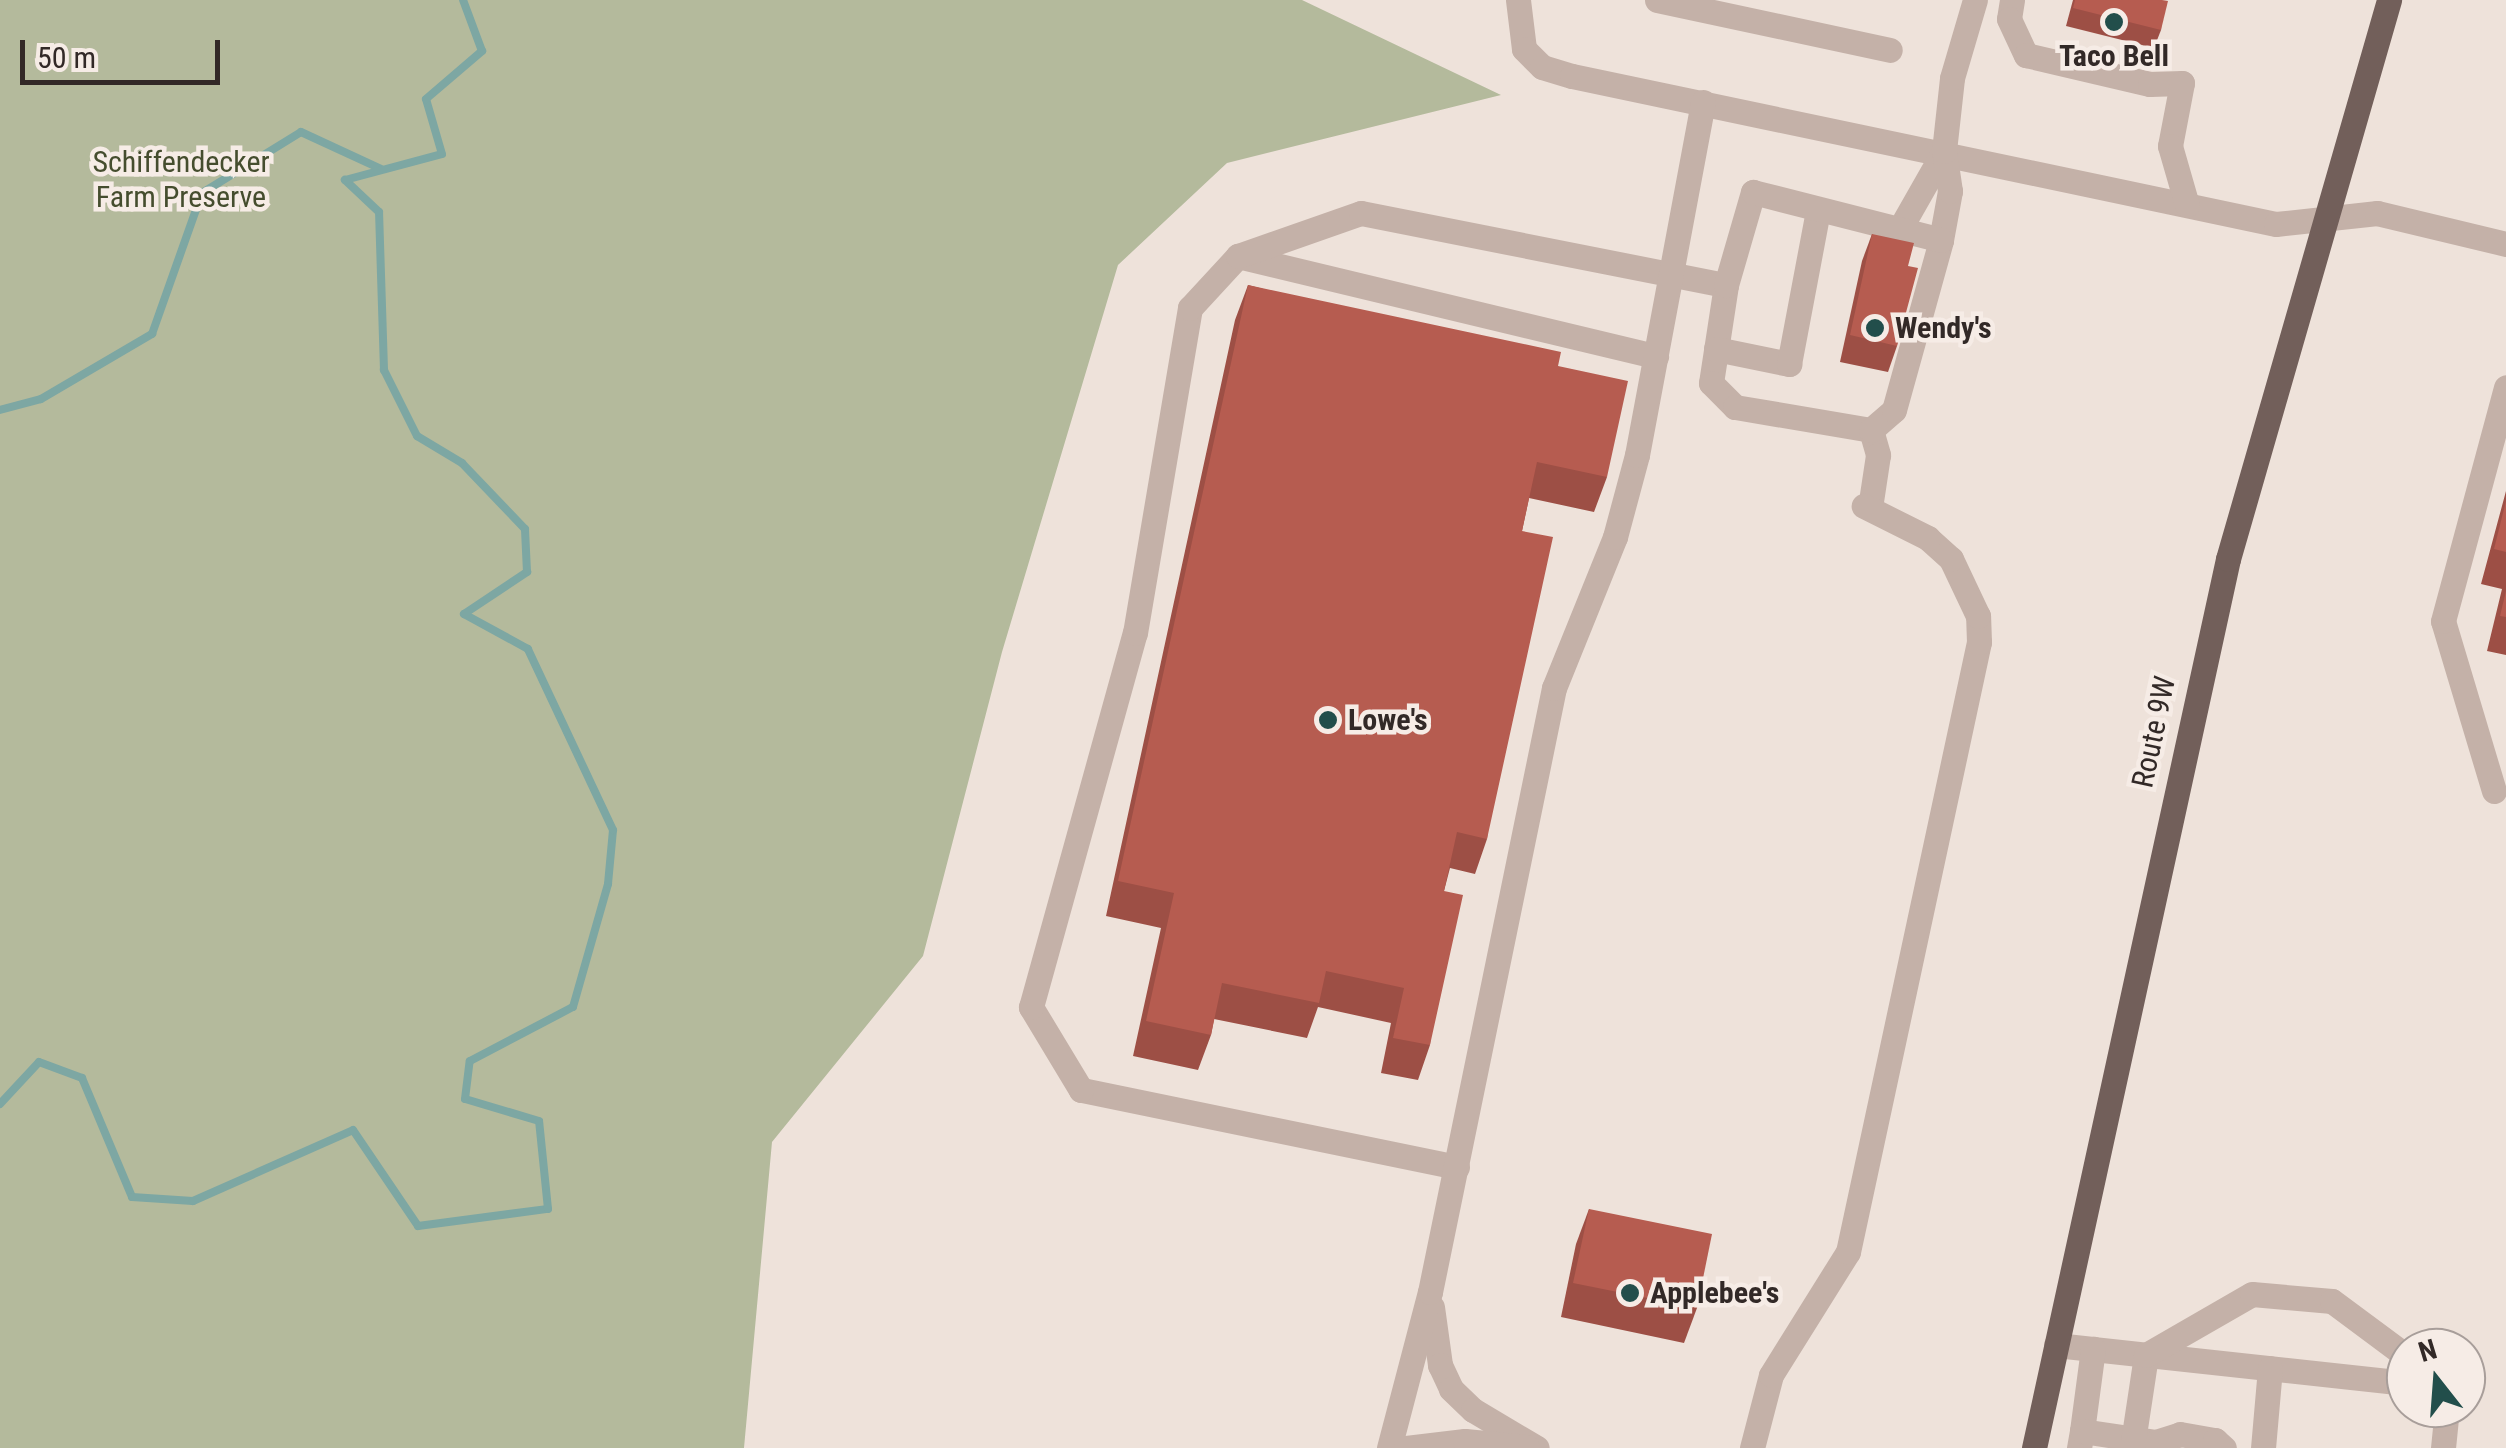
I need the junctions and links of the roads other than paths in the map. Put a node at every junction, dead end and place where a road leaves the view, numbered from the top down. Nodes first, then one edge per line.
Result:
1 (1518, 0) edge
2 (1657, 0) edge
3 (1975, 0) edge
4 (2015, 0) edge
5 (2389, 0) edge
6 (2396, 0) edge
7 (2379, 40) junction
8 (1890, 50) dead end
9 (1704, 102) junction
10 (1944, 151) junction
11 (2188, 205) junction
12 (1818, 210) junction
13 (2323, 218) junction
14 (1898, 232) junction
15 (1941, 240) junction
16 (2506, 244) edge
17 (1238, 256) junction
18 (1672, 271) junction
19 (1726, 284) junction
20 (1716, 349) junction
21 (1656, 356) junction
22 (2506, 388) edge
23 (1871, 430) junction
24 (2494, 791) dead end
25 (1457, 1167) junction
26 (1430, 1292) junction
27 (2386, 1341) edge
28 (2056, 1345) junction
29 (2093, 1349) junction
30 (2146, 1355) junction
31 (2270, 1368) junction
32 (2386, 1381) edge
33 (2080, 1440) edge
34 (2146, 1444) edge
35 (1389, 1448) edge
36 (1406, 1448) edge
37 (1534, 1448) edge
38 (1752, 1448) edge
39 (2034, 1448) edge
40 (2224, 1448) edge
41 (2263, 1448) edge

1 - 9 street
2 - 8 street
3 - 10 street
4 - 11 street
5 - 7 main road, Route 9W
6 - 7 main road, Route 9W
7 - 13 main road, Route 9W
9 - 10 street
9 - 18 street
10 - 11 street
10 - 14 street
10 - 15 street
11 - 13 street
12 - 14 street
12 - 19 street
12 - 20 street
13 - 16 street
13 - 28 main road, Route 9W
14 - 15 street
15 - 23 street
17 - 18 street
17 - 21 street
17 - 25 street
18 - 19 street
18 - 21 street
19 - 20 street
20 - 23 street
21 - 25 street
22 - 24 street
23 - 38 street
25 - 26 street
26 - 35 street
26 - 37 street
27 - 30 street
28 - 29 street
28 - 39 main road, Route 9W
29 - 30 street
29 - 33 street
30 - 31 street
30 - 34 street
31 - 32 street
31 - 41 street
33 - 34 street
34 - 40 street
36 - 37 street

